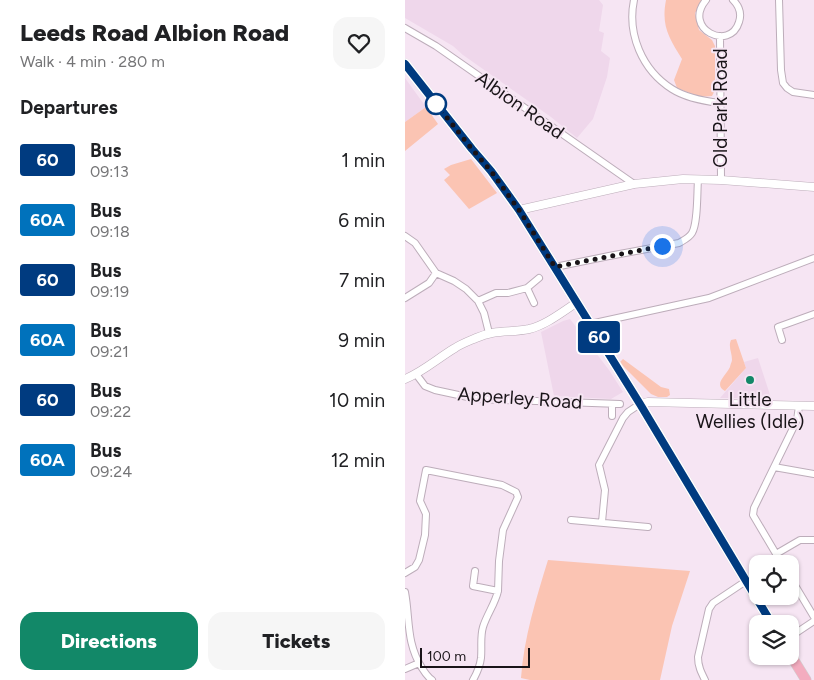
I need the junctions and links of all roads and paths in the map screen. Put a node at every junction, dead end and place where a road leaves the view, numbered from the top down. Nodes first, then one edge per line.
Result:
1 (634, 0) edge
2 (706, 0) edge
3 (733, 0) edge
4 (779, 0) edge
5 (405, 28) edge
6 (720, 36) junction
7 (405, 64) edge
8 (814, 95) edge
9 (720, 103) junction
10 (698, 180) junction
11 (721, 180) junction
12 (634, 184) junction
13 (814, 187) edge
14 (519, 210) junction
15 (405, 236) edge
16 (814, 258) edge
17 (555, 267) junction
18 (436, 273) junction
19 (539, 278) dead end
20 (527, 288) junction
21 (405, 298) edge
22 (478, 301) junction
23 (534, 302) dead end
24 (576, 303) junction
25 (814, 314) edge
26 (590, 324) junction
27 (489, 333) junction
28 (782, 340) dead end
29 (416, 374) junction
30 (405, 378) edge
31 (640, 404) junction
32 (799, 406) junction
33 (814, 406) edge
34 (612, 416) dead end
35 (774, 467) junction
36 (814, 474) edge
37 (571, 520) dead end
38 (602, 522) junction
39 (648, 527) dead end
40 (814, 540) edge
41 (776, 554) joint
42 (475, 571) dead end
43 (405, 573) edge
44 (746, 581) junction
45 (498, 591) junction
46 (405, 592) edge
47 (799, 592) edge
48 (767, 615) edge
49 (814, 617) edge
50 (814, 621) edge
51 (799, 631) edge
52 (419, 663) junction
53 (797, 665) edge
54 (405, 669) edge
55 (432, 680) edge
56 (473, 680) edge
57 (705, 680) edge
58 (806, 680) edge

1 - 9 street
2 - 6 street, Old Park Road
3 - 6 street, Old Park Road
4 - 8 street
5 - 12 street, Albion Road
6 - 9 street, Old Park Road
7 - 14 main road
9 - 11 street, Old Park Road
10 - 11 street
10 - 12 street
10 - 17 street
11 - 13 street
12 - 14 street
14 - 17 main road
15 - 18 street
16 - 26 street
17 - 24 main road
18 - 21 street
18 - 22 street
19 - 20 street
20 - 22 street
20 - 23 street
22 - 27 street
24 - 26 main road
24 - 27 street
25 - 28 street
26 - 31 main road
27 - 29 street
29 - 30 street
29 - 34 street, Apperley Road
31 - 32 street
31 - 38 street
31 - 44 main road
32 - 33 street
32 - 35 street
35 - 36 street
35 - 41 street
37 - 38 street
38 - 39 street
40 - 41 street
42 - 45 street
43 - 45 street
44 - 48 main road
44 - 57 street
45 - 56 street
46 - 52 street
47 - 49 street
50 - 51 street
52 - 54 street
52 - 55 street
53 - 58 main road

